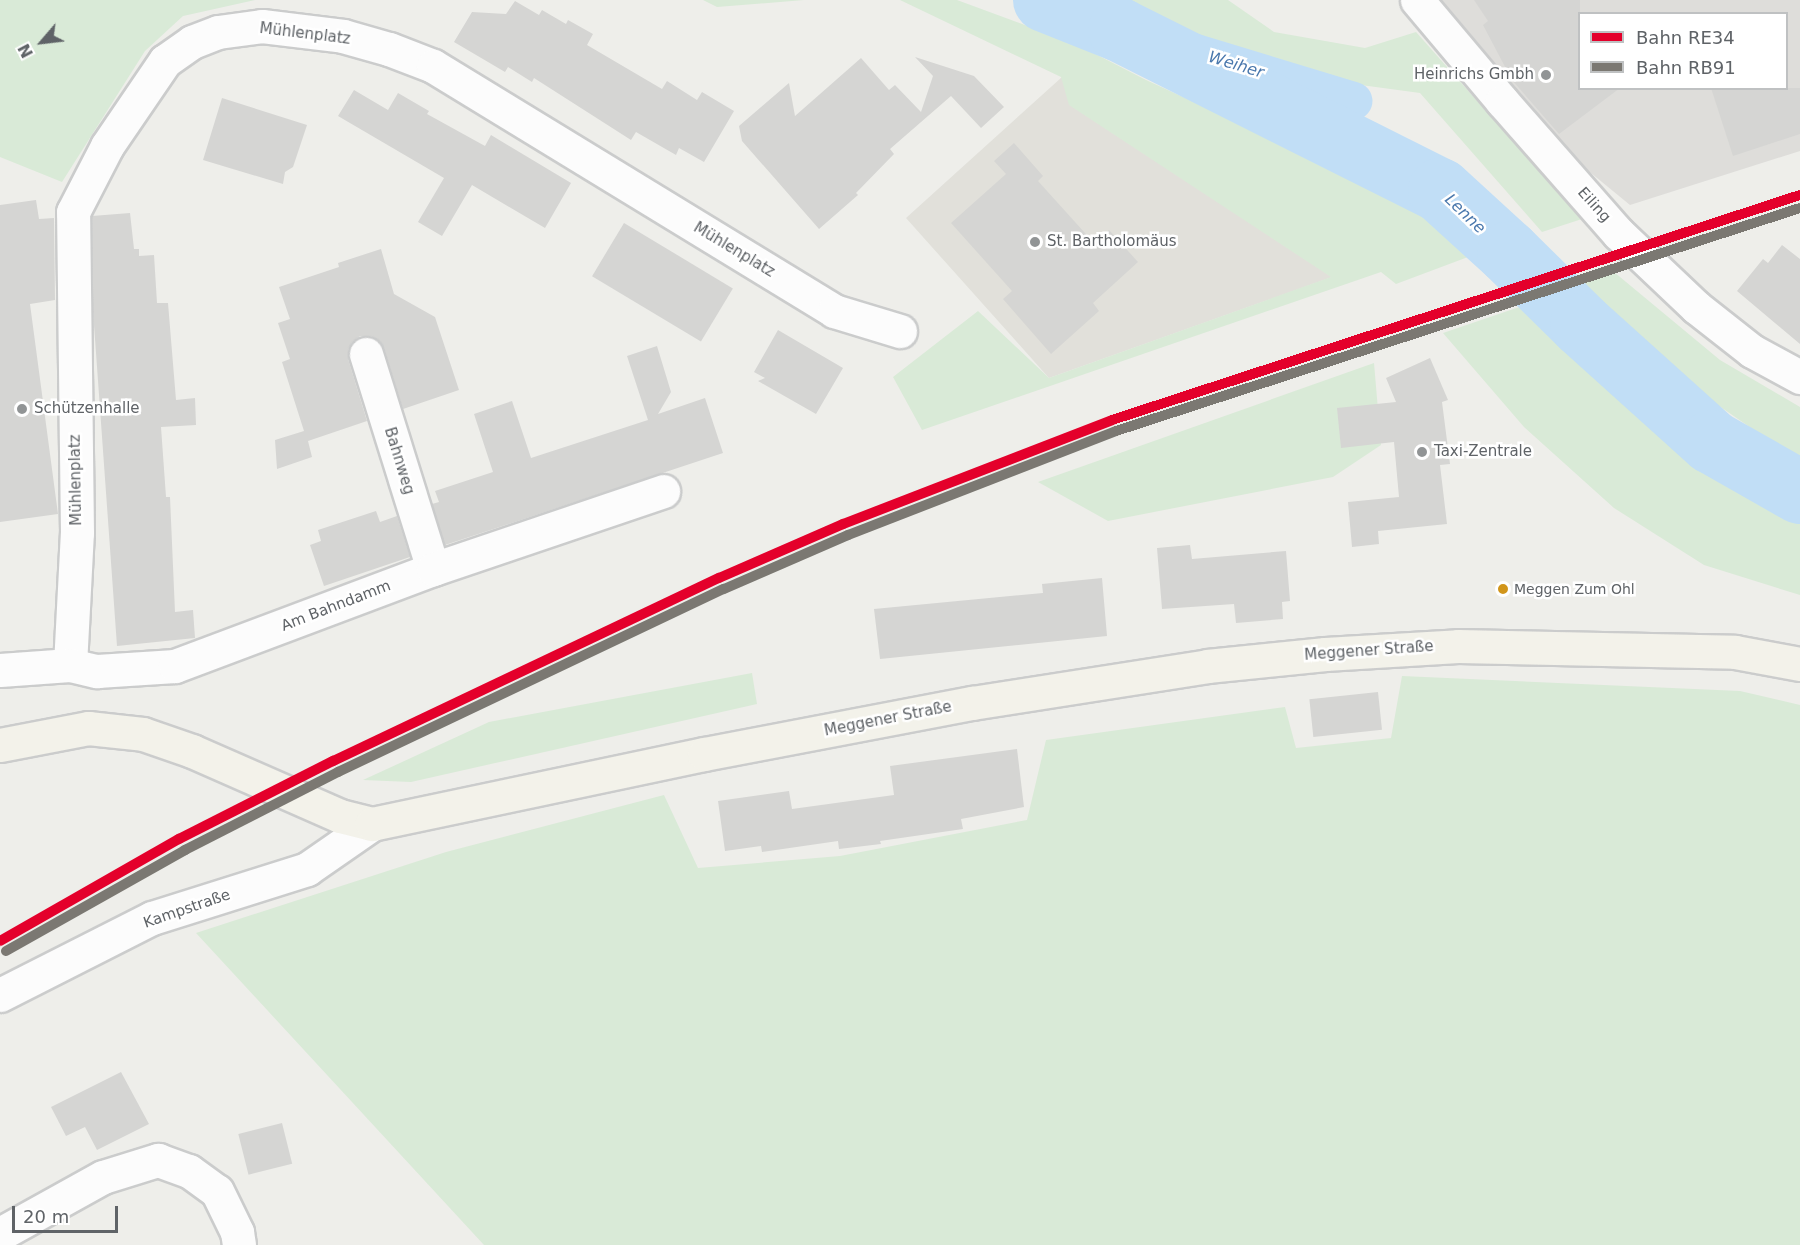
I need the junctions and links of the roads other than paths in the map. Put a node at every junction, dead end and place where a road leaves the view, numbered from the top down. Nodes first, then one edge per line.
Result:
1 (1418, 0) edge
2 (900, 331) dead end
3 (366, 354) dead end
4 (1800, 377) edge
5 (663, 491) dead end
6 (433, 569) junction
7 (1800, 664) edge
8 (70, 665) junction
9 (0, 670) edge
10 (0, 745) edge
11 (372, 824) junction
12 (0, 995) edge
13 (0, 1234) edge
14 (239, 1245) edge

1 - 4 street, Eiling
2 - 8 street, Mühlenplatz
3 - 6 street, Bahnweg
5 - 6 street, Am Bahndamm
6 - 8 street, Am Bahndamm
7 - 11 main road, Meggener Straße
8 - 9 street, Am Bahndamm
10 - 11 main road, Meggener Straße
11 - 12 street, Kampstraße
13 - 14 street

